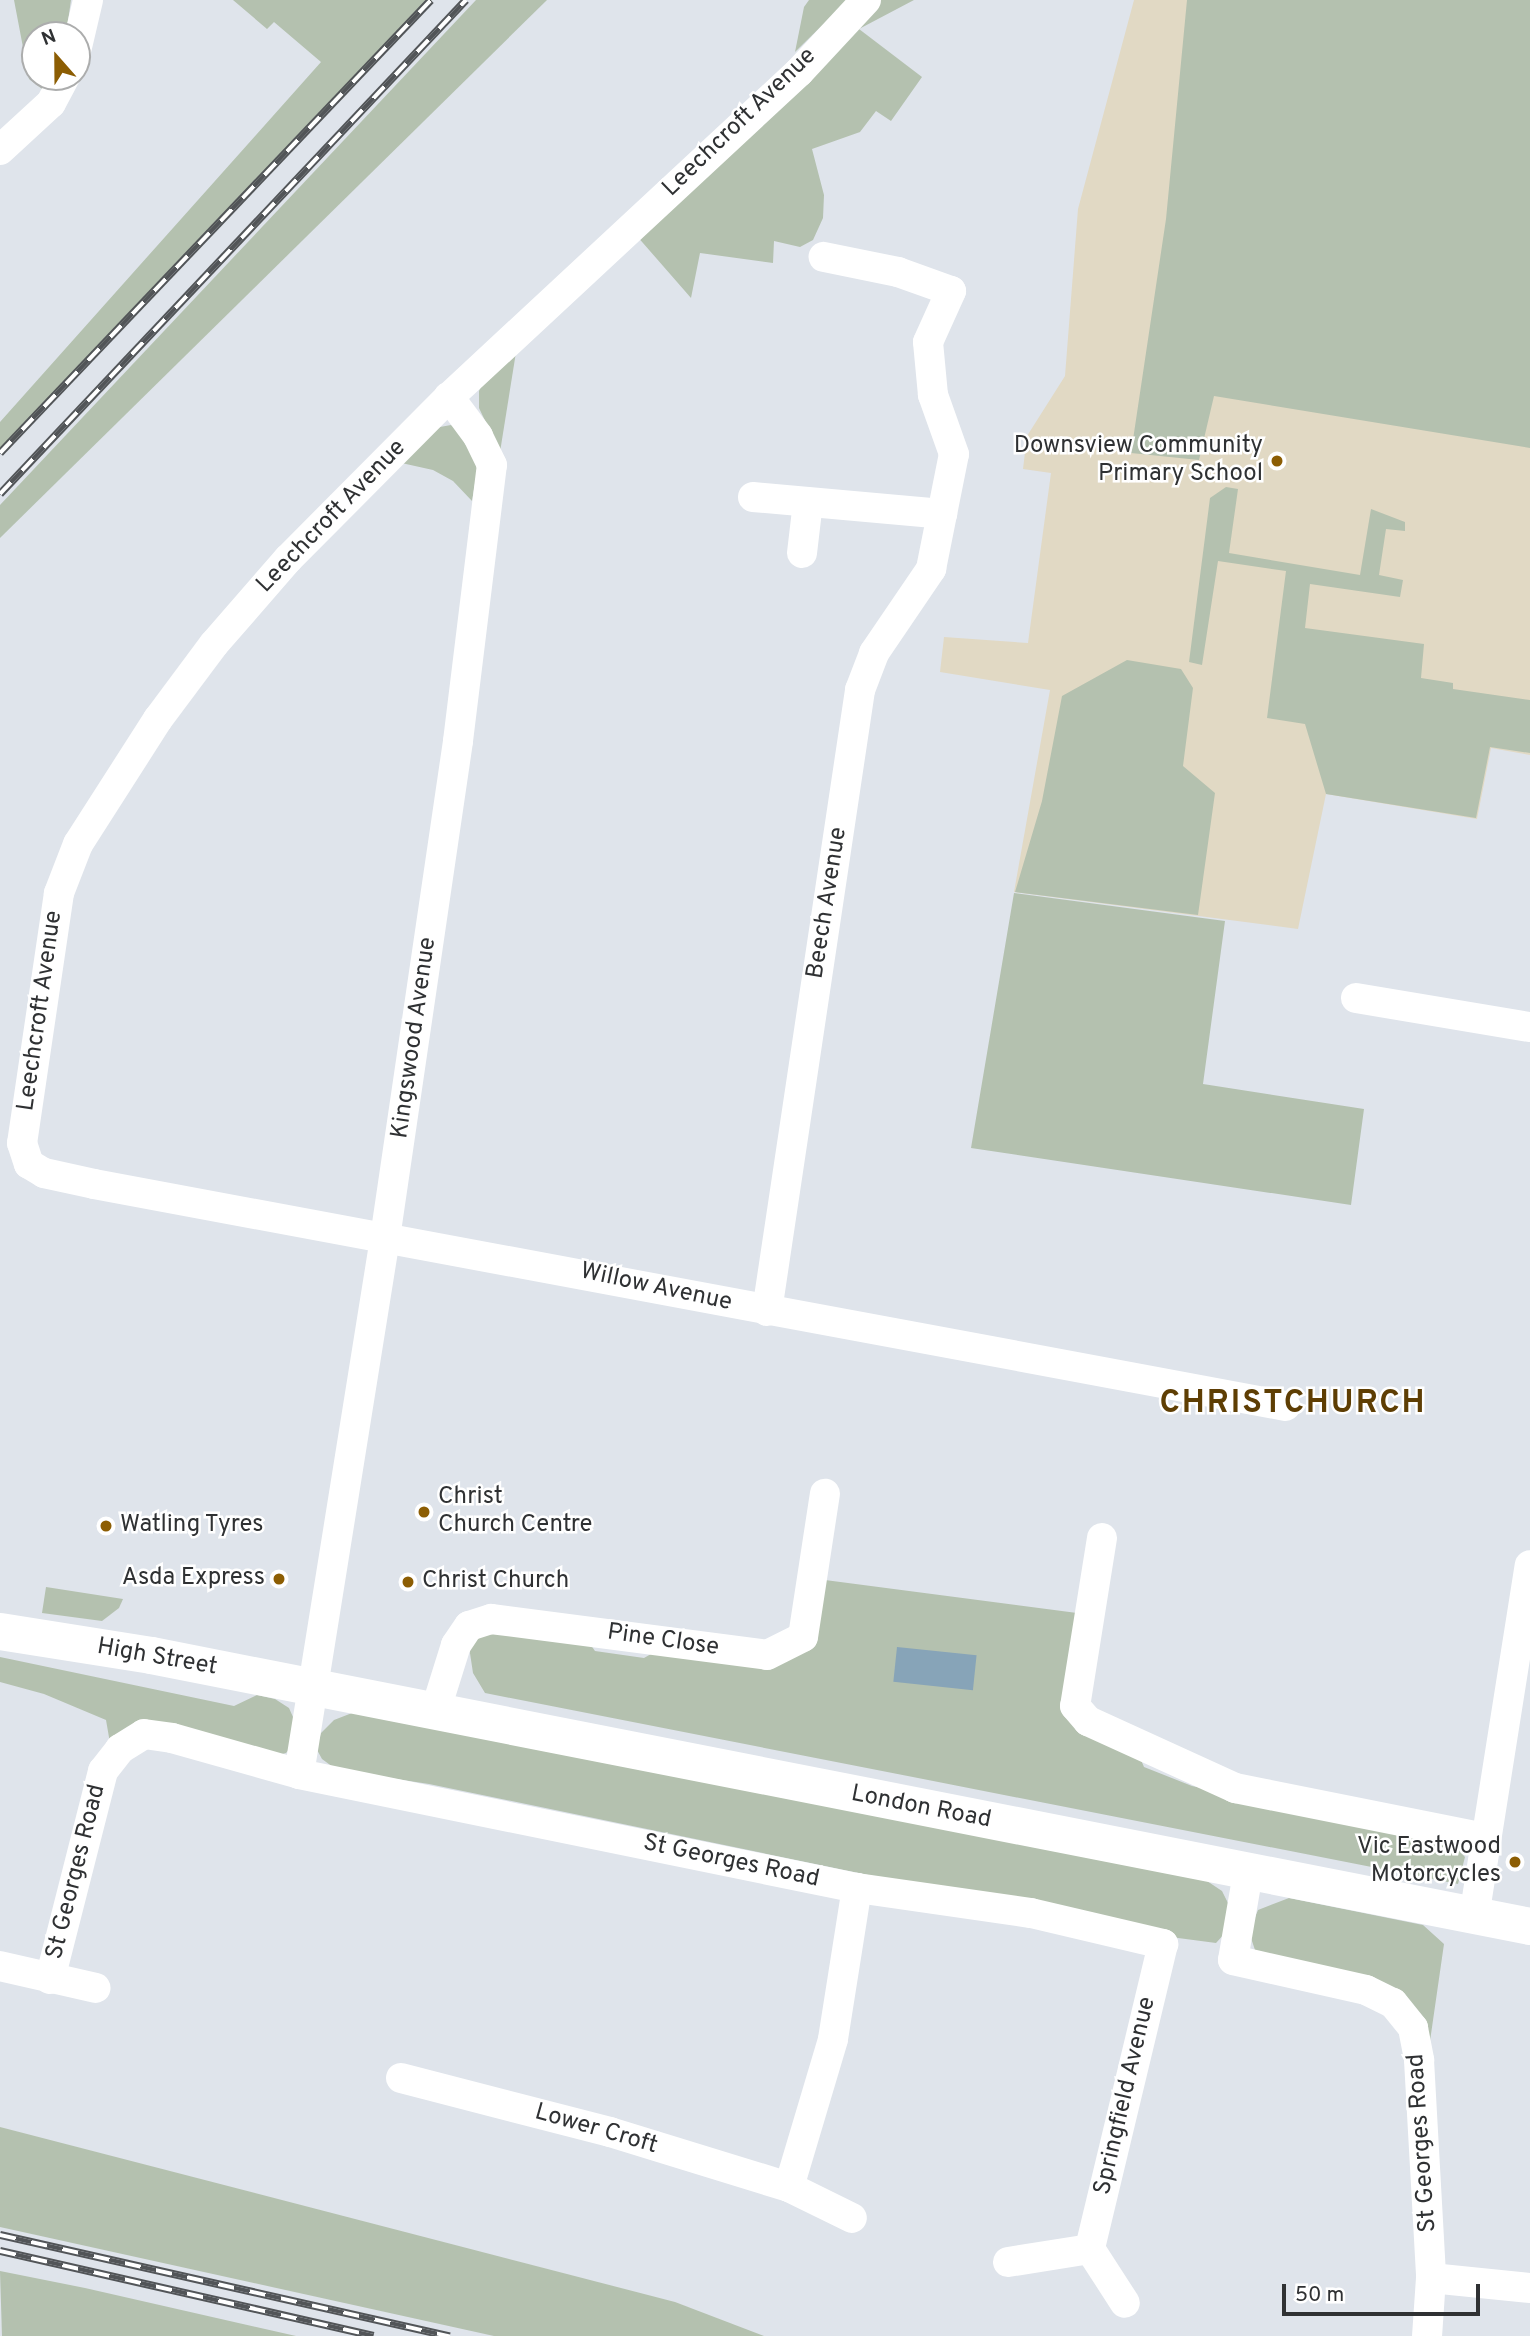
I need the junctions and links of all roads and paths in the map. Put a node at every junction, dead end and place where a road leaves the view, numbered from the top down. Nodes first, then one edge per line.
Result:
1 (88, 0) edge
2 (866, 0) edge
3 (83, 21) edge
4 (57, 91) edge
5 (0, 150) edge
6 (824, 257) dead end
7 (449, 397) junction
8 (752, 497) dead end
9 (808, 502) junction
10 (942, 514) junction
11 (802, 552) dead end
12 (1356, 998) dead end
13 (1530, 1027) edge
14 (29, 1164) joint
15 (385, 1238) junction
16 (767, 1311) junction
17 (1286, 1406) dead end
18 (825, 1494) dead end
19 (1102, 1538) dead end
20 (1530, 1565) edge
21 (0, 1631) edge
22 (313, 1688) junction
23 (435, 1712) junction
24 (299, 1774) junction
25 (1486, 1838) junction
26 (1248, 1873) junction
27 (857, 1888) junction
28 (1474, 1917) junction
29 (1530, 1926) edge
30 (1163, 1944) joint
31 (0, 1966) edge
32 (50, 1979) junction
33 (96, 1988) dead end
34 (401, 2078) dead end
35 (789, 2187) junction
36 (852, 2218) dead end
37 (1090, 2249) junction
38 (1008, 2262) dead end
39 (1431, 2278) junction
40 (1530, 2288) edge
41 (1125, 2303) dead end
42 (1427, 2336) edge

1 - 3 street
2 - 7 street, Leechcroft Avenue
4 - 5 street
6 - 10 street, Beech Avenue
7 - 14 street, Leechcroft Avenue
7 - 15 street, Kingswood Avenue
8 - 9 street
9 - 10 street
9 - 11 street
10 - 16 street, Beech Avenue
12 - 13 street
14 - 15 street, Willow Avenue
15 - 16 street, Willow Avenue
15 - 22 street, Kingswood Avenue
16 - 17 street, Willow Avenue
18 - 23 street, Pine Close
19 - 25 street
20 - 25 street
21 - 22 main road, High Street
22 - 23 main road, London Road
22 - 24 street
23 - 26 main road, London Road
24 - 27 street, St Georges Road
24 - 32 street, St Georges Road
25 - 28 street
26 - 28 main road, London Road
26 - 39 street, St Georges Road
27 - 30 street, St Georges Road
27 - 35 street
28 - 29 main road, London Road
30 - 37 street, Springfield Avenue
31 - 32 street, St Georges Road
32 - 33 street, St Georges Road
34 - 35 street, Lower Croft
35 - 36 street, Lower Croft
37 - 38 street
37 - 41 street
39 - 40 street
39 - 42 street, St Georges Road

